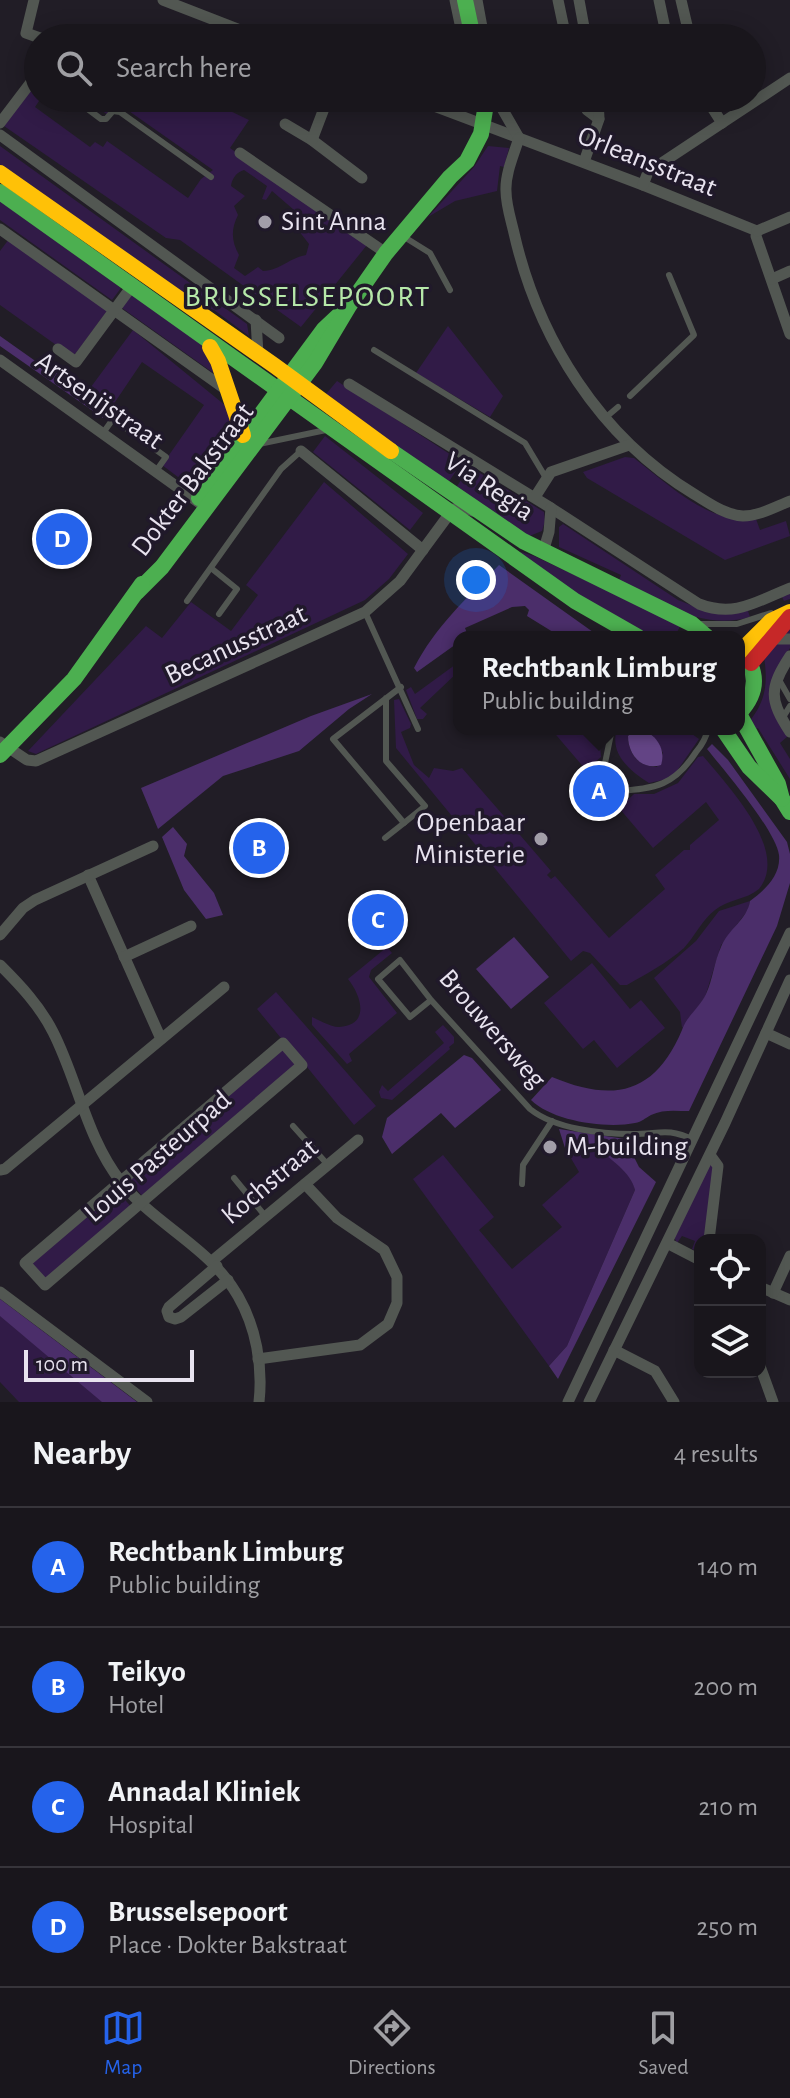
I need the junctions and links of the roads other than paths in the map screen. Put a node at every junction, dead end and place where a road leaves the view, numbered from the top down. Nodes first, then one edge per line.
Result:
1 (34, 0) edge
2 (163, 0) edge
3 (455, 0) edge
4 (465, 0) edge
5 (477, 0) edge
6 (558, 0) edge
7 (579, 0) edge
8 (659, 0) edge
9 (681, 0) edge
10 (194, 5) edge
11 (28, 24) edge
12 (233, 24) edge
13 (460, 24) edge
14 (470, 24) edge
15 (481, 24) edge
16 (563, 24) edge
17 (583, 24) edge
18 (664, 24) edge
19 (687, 24) edge
20 (790, 78) edge
21 (24, 91) edge
22 (766, 94) edge
23 (92, 112) edge
24 (112, 112) edge
25 (120, 112) edge
26 (323, 112) edge
27 (447, 112) edge
28 (478, 112) edge
29 (482, 112) edge
30 (504, 112) edge
31 (590, 112) edge
32 (599, 112) edge
33 (715, 112) tunnel mouth
34 (739, 112) edge
35 (599, 119) junction
36 (0, 123) edge
37 (722, 123) junction
38 (285, 124) dead end
39 (478, 125) junction
40 (0, 135) edge
41 (519, 138) junction
42 (312, 140) junction
43 (240, 153) dead end
44 (584, 162) junction
45 (0, 173) edge
46 (211, 177) dead end
47 (362, 178) dead end
48 (643, 185) junction
49 (0, 192) edge
50 (790, 217) edge
51 (0, 229) edge
52 (757, 231) junction
53 (400, 235) junction
54 (386, 253) junction
55 (790, 271) edge
56 (669, 275) dead end
57 (772, 279) junction
58 (132, 286) junction
59 (450, 290) dead end
60 (113, 311) junction
61 (256, 320) junction
62 (790, 334) edge
63 (279, 338) dead end
64 (205, 340) junction
65 (58, 349) dead end
66 (374, 350) dead end
67 (258, 354) junction
68 (0, 360) edge
69 (294, 380) junction
70 (349, 384) dead end
71 (230, 392) junction
72 (283, 395) junction
73 (630, 396) dead end
74 (618, 407) dead end
75 (605, 418) junction
76 (330, 429) junction
77 (102, 433) junction
78 (248, 440) junction
79 (629, 445) junction
80 (301, 451) joint
81 (156, 471) junction
82 (546, 478) junction
83 (535, 497) junction
84 (790, 501) edge
85 (199, 507) junction
86 (551, 508) junction
87 (450, 513) junction
88 (482, 513) junction
89 (423, 550) junction
90 (543, 552) junction
91 (211, 568) junction
92 (790, 588) edge
93 (187, 601) dead end
94 (365, 612) junction
95 (790, 613) edge
96 (219, 614) dead end
97 (605, 620) junction
98 (692, 624) junction
99 (612, 631) edge
100 (626, 631) edge
101 (700, 631) edge
102 (782, 639) edge
103 (745, 653) edge
104 (745, 654) edge
105 (745, 656) edge
106 (790, 656) edge
107 (777, 676) junction
108 (401, 687) junction
109 (386, 698) junction
110 (790, 699) edge
111 (790, 706) edge
112 (745, 707) edge
113 (782, 719) junction
114 (745, 725) edge
115 (418, 729) dead end
116 (790, 732) edge
117 (611, 735) edge
118 (707, 735) edge
119 (727, 735) edge
120 (2, 748) edge
121 (603, 773) dead end
122 (618, 791) dead end
123 (786, 806) edge
124 (404, 823) junction
125 (385, 838) dead end
126 (153, 846) dead end
127 (88, 875) junction
128 (191, 926) dead end
129 (790, 933) edge
130 (0, 935) edge
131 (124, 957) junction
132 (0, 965) edge
133 (790, 980) edge
134 (224, 987) dead end
135 (431, 1000) junction
136 (766, 1033) junction
137 (161, 1039) junction
138 (790, 1044) edge
139 (82, 1107) junction
140 (552, 1121) junction
141 (293, 1126) dead end
142 (358, 1140) dead end
143 (694, 1140) junction
144 (710, 1155) junction
145 (328, 1165) junction
146 (0, 1170) edge
147 (234, 1178) dead end
148 (121, 1182) junction
149 (305, 1184) junction
150 (522, 1184) dead end
151 (141, 1204) junction
152 (266, 1217) junction
153 (710, 1234) edge
154 (667, 1243) junction
155 (790, 1256) edge
156 (694, 1257) edge
157 (214, 1264) junction
158 (228, 1280) junction
159 (766, 1290) edge
160 (0, 1292) edge
161 (773, 1293) junction
162 (790, 1300) edge
163 (614, 1350) junction
164 (258, 1359) junction
165 (764, 1378) edge
166 (147, 1402) edge
167 (259, 1402) edge
168 (568, 1402) edge
169 (589, 1402) edge
170 (674, 1402) edge
171 (773, 1402) edge

1 - 11 street
2 - 10 street
3 - 13 street
4 - 14 main road
5 - 15 street
6 - 16 street
7 - 17 street
8 - 18 street
9 - 19 street
10 - 12 street
20 - 22 street
21 - 36 street
23 - 24 lane
25 - 46 lane
26 - 42 street
27 - 39 street, Orleansstraat
28 - 39 main road
29 - 39 main road
30 - 41 street
31 - 35 street
32 - 35 street
33 - 37 street
34 - 37 street
35 - 44 street
37 - 48 street
38 - 42 street
39 - 41 street, Orleansstraat
39 - 53 main road, Dokter Bakstraat
40 - 61 street
41 - 44 street, Orleansstraat
41 - 75 street
42 - 47 street
43 - 54 street
44 - 48 street, Orleansstraat
45 - 67 main road, Via Regia
48 - 52 street, Orleansstraat
49 - 58 main road, Via Regia
50 - 52 street
51 - 60 street
52 - 57 street
53 - 54 main road, Dokter Bakstraat
53 - 59 lane
54 - 69 main road, Dokter Bakstraat
55 - 57 street
56 - 73 lane
57 - 62 street
58 - 60 street
58 - 64 main road, Via Regia
60 - 65 street
60 - 71 street
61 - 63 street
61 - 67 street
64 - 71 main road
64 - 72 main road, Via Regia
66 - 82 lane
67 - 69 main road, Via Regia
68 - 77 street, Artsenijstraat
69 - 72 main road, Dokter Bakstraat
69 - 88 main road, Via Regia
70 - 83 street, Via Regia
71 - 78 main road
72 - 76 main road, Via Regia
72 - 78 main road, Dokter Bakstraat
74 - 75 lane
75 - 79 street
76 - 78 lane
76 - 87 main road, Via Regia
77 - 81 street, Artsenijstraat
77 - 81 lane
78 - 85 main road, Dokter Bakstraat
79 - 82 street
79 - 84 street
80 - 89 street
80 - 91 lane
81 - 85 street, Artsenijstraat
82 - 83 street
83 - 86 street, Via Regia
85 - 120 main road, Dokter Bakstraat
86 - 90 street
86 - 92 street, Via Regia
87 - 88 street
87 - 89 street, Becanusstraat
87 - 97 main road, Via Regia
88 - 90 main road, Via Regia
89 - 94 street, Becanusstraat
90 - 98 main road, Via Regia
91 - 93 lane
91 - 96 lane
94 - 108 lane
94 - 120 street, Becanusstraat
95 - 98 lane
95 - 102 main road
95 - 103 main road
97 - 99 lane
97 - 100 main road, Via Regia
98 - 101 main road, Via Regia
102 - 104 main road
105 - 112 main road
106 - 107 street
107 - 110 lane
107 - 113 street
108 - 109 lane
108 - 115 lane
109 - 124 lane
109 - 124 lane
111 - 113 lane
113 - 116 street
114 - 123 main road
117 - 121 lane
118 - 122 lane
119 - 123 main road
124 - 125 lane
126 - 127 street
127 - 130 street
127 - 131 street
128 - 131 street
129 - 143 street
131 - 137 street
132 - 139 street
133 - 136 street
134 - 137 street
135 - 135 lane, Brouwersweg
135 - 140 lane, Brouwersweg
136 - 138 street
136 - 144 street
137 - 139 street
139 - 146 street
139 - 148 street
140 - 143 lane, Brouwersweg
140 - 150 lane
141 - 145 lane
142 - 145 street, Kochstraat
143 - 168 street
144 - 153 street
144 - 154 street
145 - 149 street, Kochstraat
147 - 152 lane
148 - 151 street
148 - 151 street, Louis Pasteurpad
148 - 151 street, Louis Pasteurpad
149 - 152 street, Kochstraat
149 - 164 street
151 - 157 street
152 - 157 street, Kochstraat
154 - 156 street
154 - 163 street
155 - 161 street
157 - 158 street
157 - 158 street, Kochstraat
158 - 164 street
159 - 161 street
160 - 166 street
161 - 162 street
163 - 169 street
163 - 170 street
164 - 167 street
165 - 171 street

